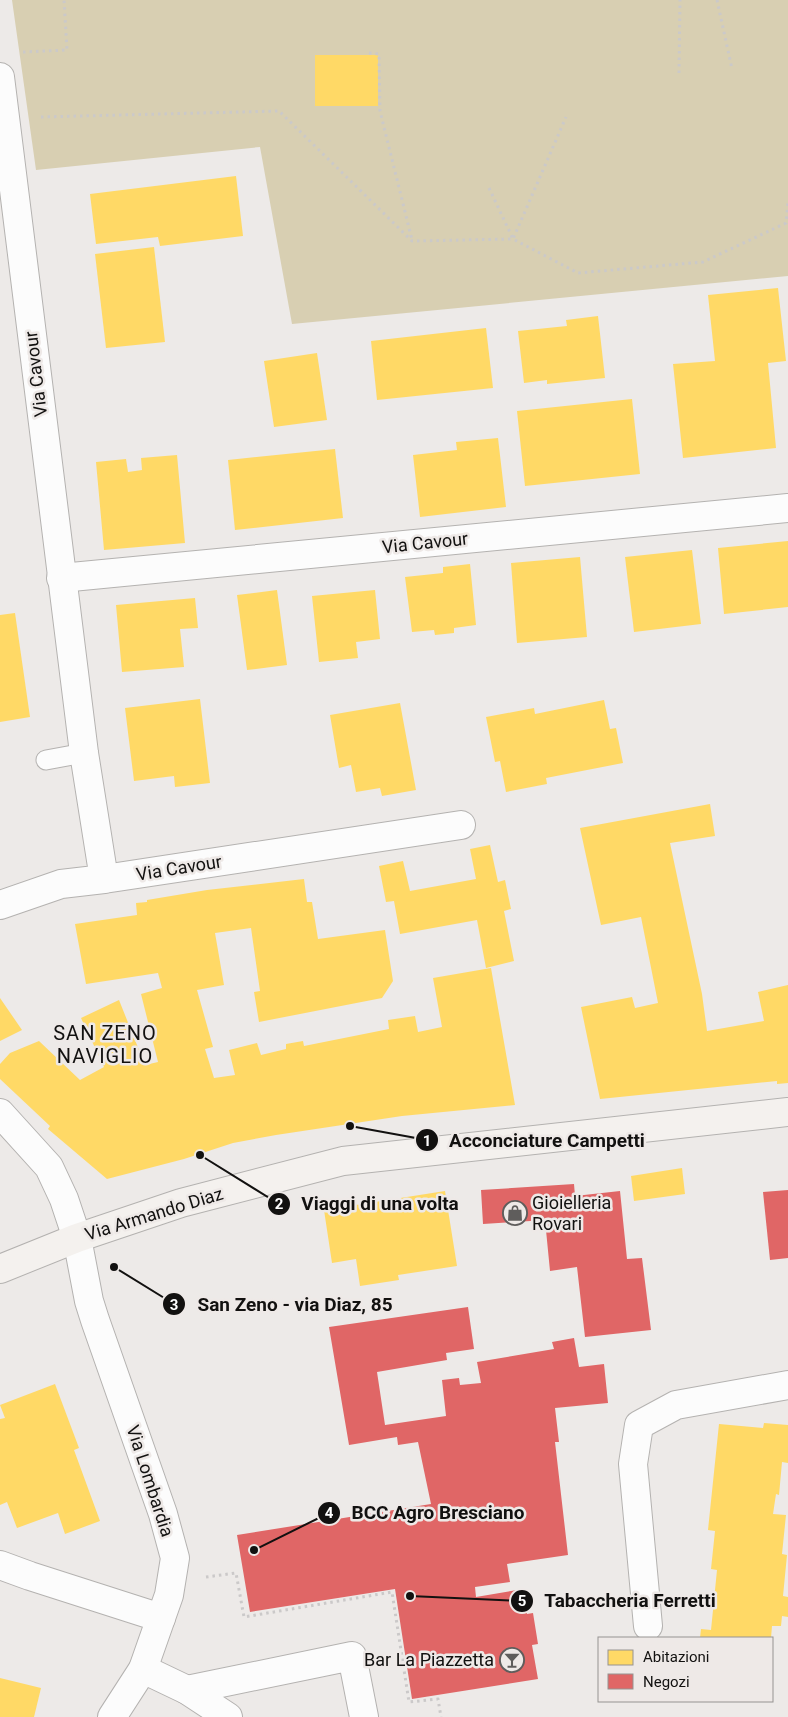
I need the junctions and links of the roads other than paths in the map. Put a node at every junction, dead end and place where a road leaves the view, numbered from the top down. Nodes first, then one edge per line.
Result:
1 (0, 77) edge
2 (788, 508) edge
3 (61, 578) junction
4 (84, 753) junction
5 (46, 760) dead end
6 (461, 825) dead end
7 (104, 879) junction
8 (0, 905) edge
9 (0, 1112) edge
10 (788, 1112) edge
11 (78, 1238) junction
12 (0, 1269) edge
13 (788, 1385) edge
14 (0, 1565) edge
15 (161, 1618) junction
16 (648, 1626) dead end
17 (143, 1670) junction
18 (187, 1690) junction
19 (112, 1717) edge
20 (228, 1717) edge
21 (364, 1717) edge

1 - 3 street, Via Cavour
2 - 3 street, Via Cavour
3 - 4 street, Via Cavour
4 - 5 lane
4 - 7 street, Via Cavour
6 - 7 street, Via Cavour
7 - 8 street, Via Cavour
9 - 11 street, Via Lombardia
10 - 11 main road, Via Armando Diaz
11 - 12 main road, Via Armando Diaz
11 - 15 street, Via Lombardia
13 - 16 street
14 - 15 street
15 - 17 street, Via Lombardia
17 - 18 street
17 - 19 street, Via Lombardia
18 - 20 street
18 - 21 street

